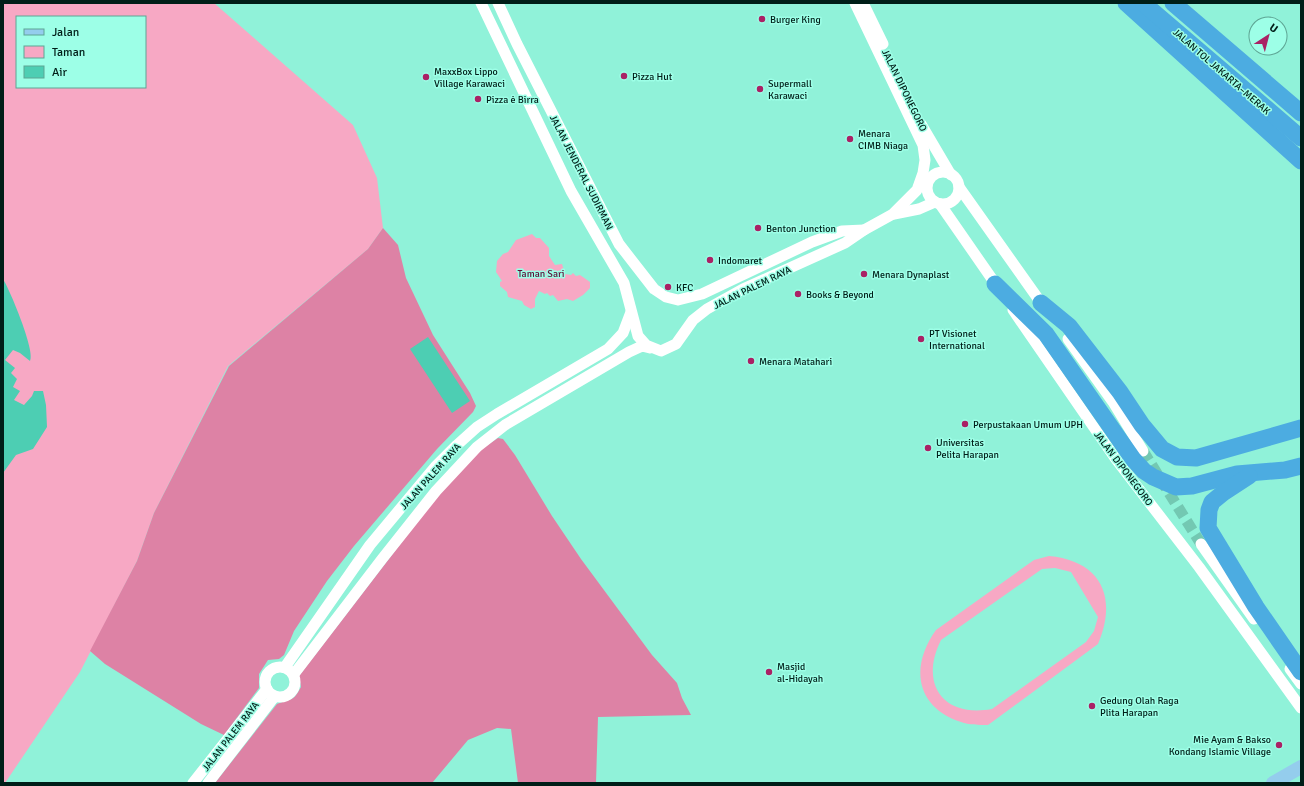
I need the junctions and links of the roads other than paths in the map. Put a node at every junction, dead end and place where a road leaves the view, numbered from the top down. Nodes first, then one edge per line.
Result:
1 (482, 3) edge
2 (498, 3) edge
3 (855, 3) edge
4 (863, 3) edge
5 (1126, 3) edge
6 (1144, 3) edge
7 (1173, 3) edge
8 (517, 44) junction
9 (515, 74) junction
10 (1301, 113) edge
11 (918, 134) junction
12 (1301, 138) edge
13 (934, 149) junction
14 (1301, 161) edge
15 (923, 173) joint
16 (951, 175) junction
17 (959, 187) junction
18 (593, 195) junction
19 (937, 203) junction
20 (893, 214) junction
21 (864, 230) junction
22 (599, 237) junction
23 (783, 256) junction
24 (760, 283) junction
25 (995, 284) junction
26 (702, 294) joint
27 (1041, 303) junction
28 (632, 310) junction
29 (650, 348) junction
30 (1301, 428) edge
31 (1144, 451) tunnel mouth
32 (1296, 469) edge
33 (1254, 473) junction
34 (1201, 544) tunnel mouth
35 (285, 667) junction
36 (1301, 672) edge
37 (294, 674) junction
38 (1301, 684) edge
39 (271, 692) junction
40 (1301, 708) edge
41 (1301, 767) edge
42 (1301, 778) edge
43 (193, 783) edge
44 (208, 783) edge
45 (1273, 783) edge
46 (1292, 783) edge

1 - 9 street, JALAN JENDERAL SUDIRMAN
2 - 8 street, JALAN JENDERAL SUDIRMAN
3 - 11 street, JALAN DIPONEGORO
4 - 13 street, JALAN DIPONEGORO
5 - 14 highway
6 - 12 highway, JALAN TOL JAKARTA–MERAK
7 - 10 highway, JALAN TOL JAKARTA–MERAK
8 - 9 street
8 - 18 street, JALAN JENDERAL SUDIRMAN
9 - 22 street, JALAN JENDERAL SUDIRMAN
11 - 13 street
11 - 15 street, JALAN DIPONEGORO
13 - 16 street, JALAN DIPONEGORO
15 - 20 street, JALAN PALEM RAYA
16 - 17 street
16 - 19 street
17 - 19 street
17 - 27 street
18 - 22 street
18 - 26 street, JALAN JENDERAL SUDIRMAN
19 - 20 street, JALAN PALEM RAYA
19 - 25 street, JALAN DIPONEGORO
20 - 21 street, JALAN PALEM RAYA
21 - 23 street, JALAN PALEM RAYA
21 - 24 street, JALAN PALEM RAYA
22 - 28 street, JALAN JENDERAL SUDIRMAN
23 - 24 street
23 - 26 street, JALAN PALEM RAYA
24 - 29 street, JALAN PALEM RAYA
25 - 33 highway
25 - 40 street, JALAN DIPONEGORO
27 - 30 highway
27 - 31 street
28 - 29 street
28 - 35 street, JALAN PALEM RAYA
29 - 37 street, JALAN PALEM RAYA
32 - 33 highway
33 - 36 highway
34 - 38 street
35 - 37 street
35 - 39 street
37 - 39 street
39 - 43 street, JALAN PALEM RAYA
39 - 44 street, JALAN PALEM RAYA
41 - 45 main road
42 - 46 main road

